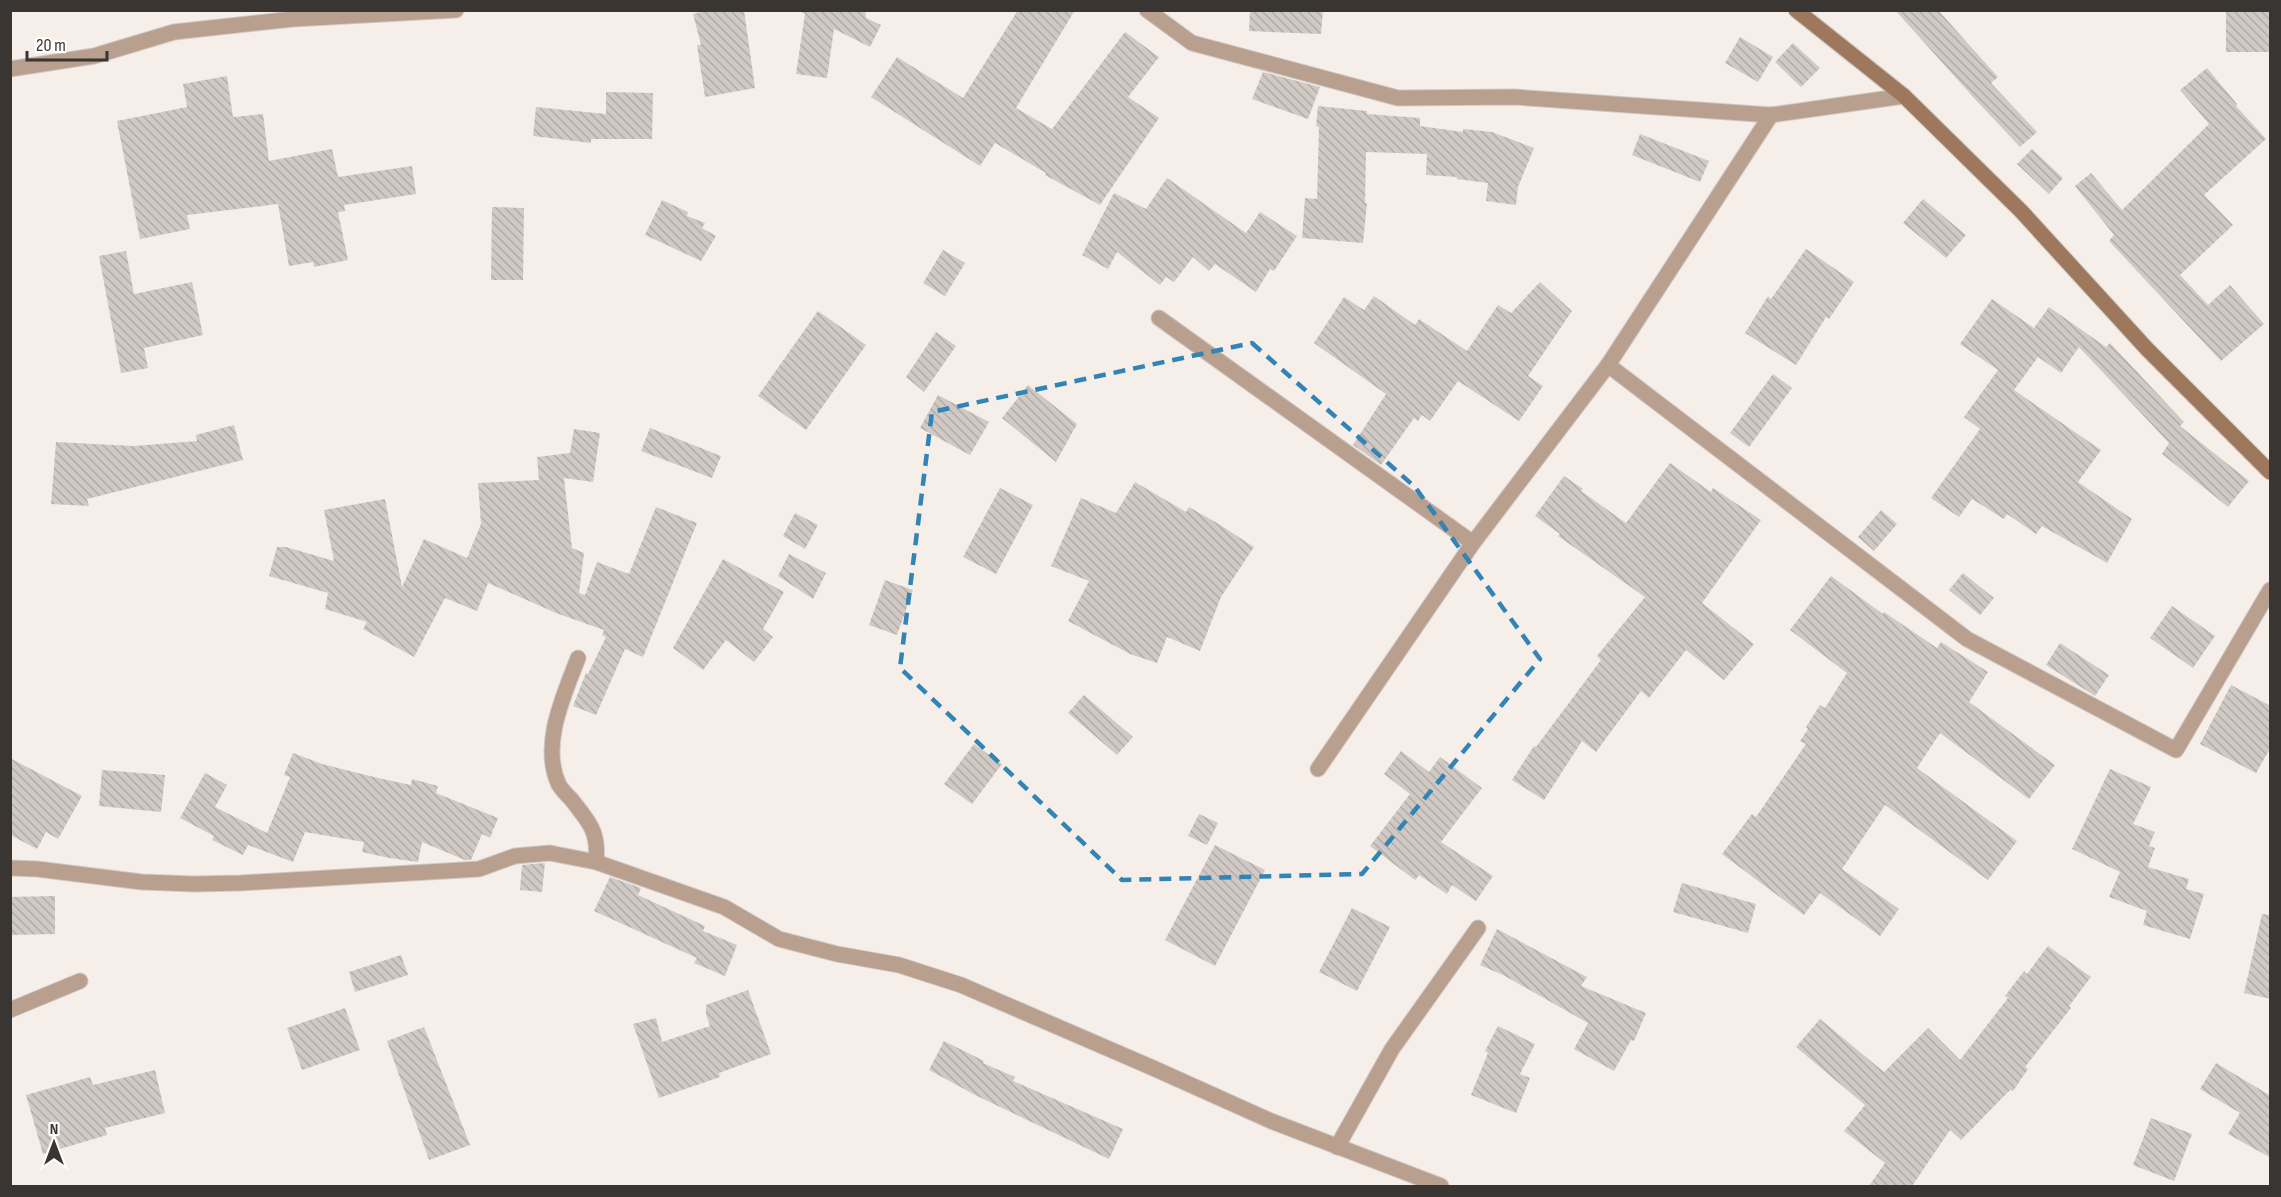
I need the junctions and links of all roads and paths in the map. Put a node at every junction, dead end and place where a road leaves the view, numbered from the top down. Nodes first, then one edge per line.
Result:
1 (456, 10) edge
2 (1147, 10) edge
3 (1796, 10) edge
4 (10, 69) edge
5 (1904, 96) junction
6 (1771, 115) junction
7 (1159, 318) dead end
8 (1608, 365) junction
9 (2271, 472) edge
10 (1473, 543) junction
11 (2271, 590) edge
12 (578, 658) dead end
13 (1318, 769) dead end
14 (596, 862) junction
15 (10, 868) edge
16 (1478, 928) dead end
17 (80, 981) dead end
18 (10, 1010) edge
19 (1337, 1147) junction
20 (1441, 1186) edge

1 - 4 street
2 - 6 street
3 - 5 street
5 - 6 street
5 - 9 street
6 - 8 street
7 - 10 street
8 - 10 street
8 - 11 street
10 - 13 street
12 - 14 street
14 - 15 street
14 - 19 street
16 - 19 street
17 - 18 street
19 - 20 street

